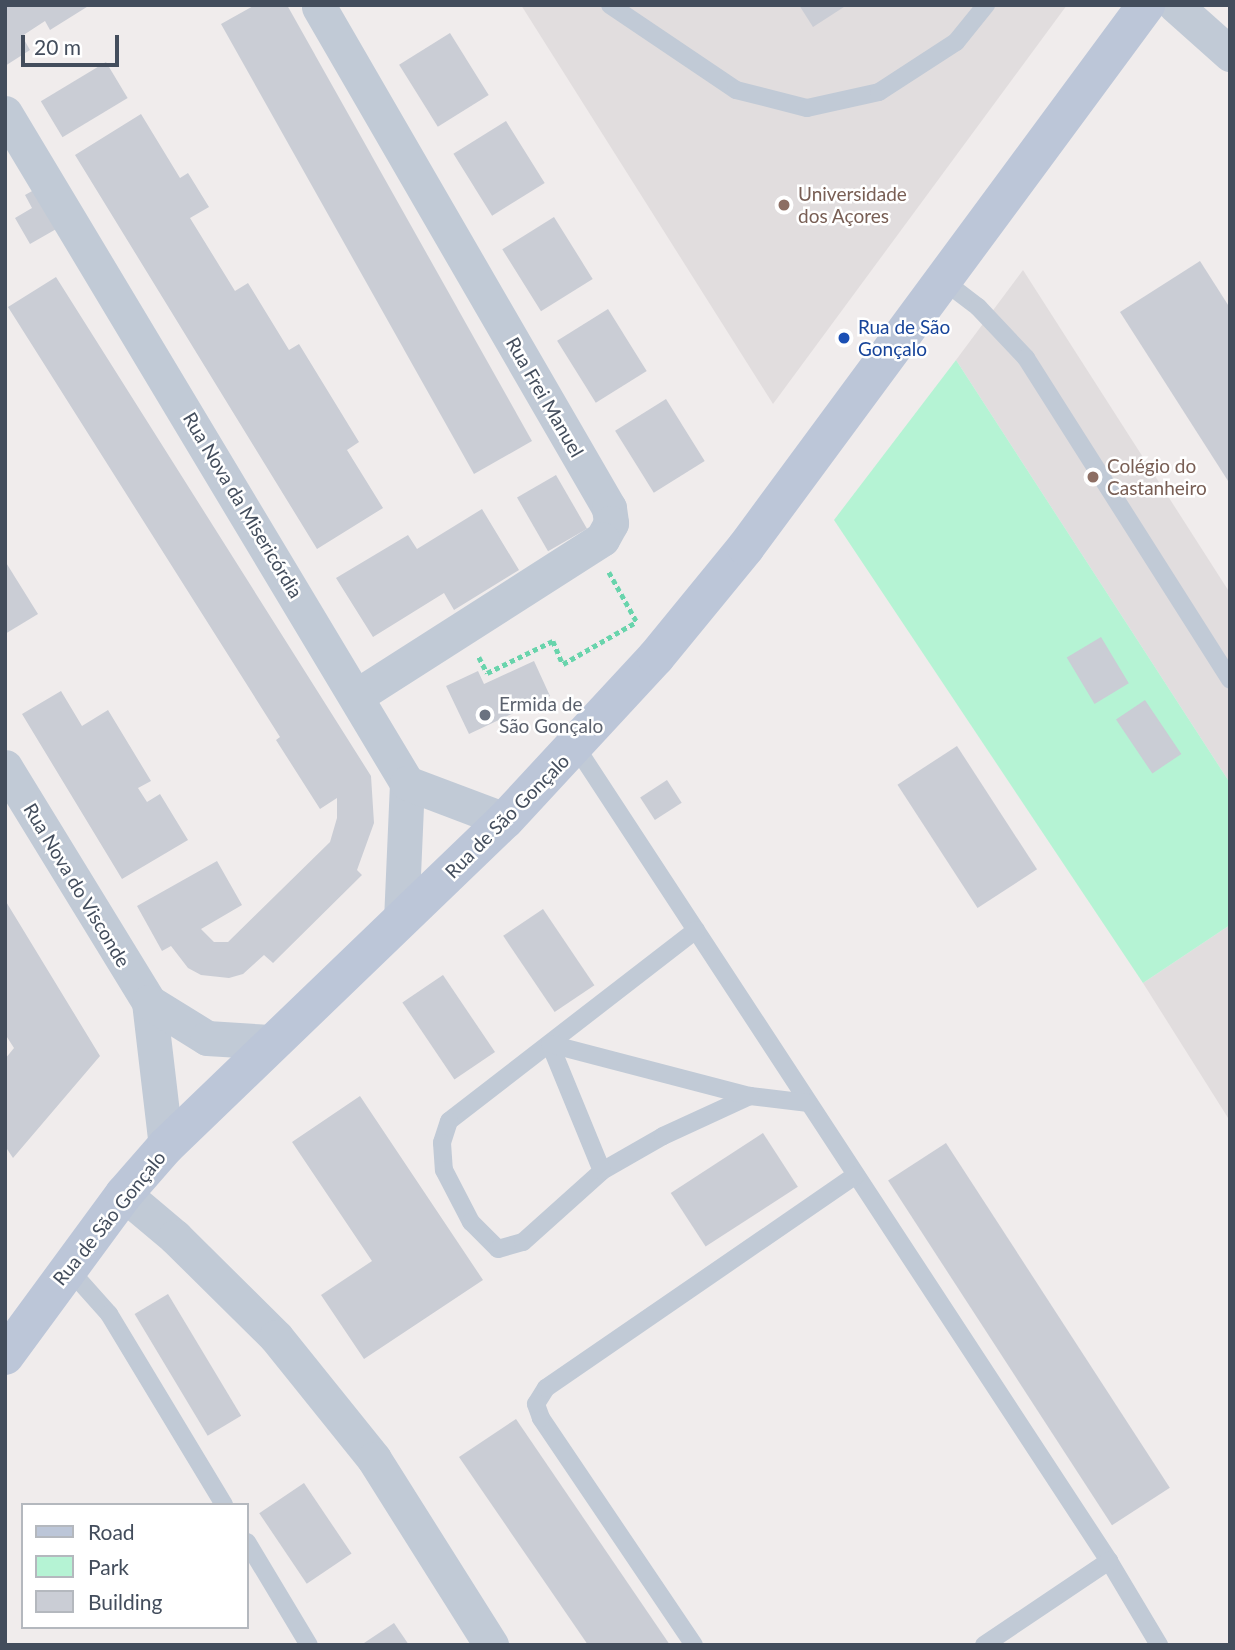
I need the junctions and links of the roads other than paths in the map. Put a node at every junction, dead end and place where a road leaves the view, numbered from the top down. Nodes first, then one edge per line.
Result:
1 (610, 5) edge
2 (986, 5) edge
3 (1146, 5) edge
4 (1175, 5) edge
5 (319, 7) edge
6 (1230, 54) edge
7 (5, 113) edge
8 (940, 278) junction
9 (1230, 680) edge
10 (358, 695) junction
11 (576, 747) junction
12 (5, 767) edge
13 (407, 783) junction
14 (505, 820) junction
15 (401, 919) junction
16 (696, 930) junction
17 (149, 1002) junction
18 (270, 1042) junction
19 (550, 1044) junction
20 (750, 1096) junction
21 (809, 1103) junction
22 (166, 1146) junction
23 (603, 1171) junction
24 (856, 1175) junction
25 (124, 1194) junction
26 (68, 1268) junction
27 (5, 1356) edge
28 (223, 1503) edge
29 (248, 1544) edge
30 (1109, 1561) junction
31 (309, 1645) edge
32 (491, 1645) edge
33 (694, 1645) edge
34 (984, 1645) edge
35 (1158, 1645) edge

1 - 2 lane
3 - 8 main road, Rua de São Gonçalo
4 - 6 street
5 - 10 street, Rua Frei Manuel
7 - 10 street, Rua Nova da Misericórdia
8 - 9 lane
8 - 11 main road, Rua de São Gonçalo
10 - 13 street, Rua Nova da Misericórdia
11 - 14 main road, Rua de São Gonçalo
11 - 16 lane
12 - 17 street, Rua Nova do Visconde
13 - 14 street
13 - 15 street
14 - 15 main road, Rua de São Gonçalo
15 - 18 main road, Rua de São Gonçalo
16 - 19 lane
16 - 21 lane
17 - 18 street, Rua Nova do Visconde
17 - 22 street, Rua Nova do Visconde
18 - 22 main road, Rua de São Gonçalo
19 - 20 lane
19 - 23 lane
19 - 23 lane
20 - 21 lane
20 - 23 lane
21 - 24 lane
22 - 25 main road, Rua de São Gonçalo
24 - 30 lane
24 - 33 lane
25 - 26 main road, Rua de São Gonçalo
25 - 32 street
26 - 27 main road, Rua de São Gonçalo
26 - 28 lane
29 - 31 lane
30 - 34 lane
30 - 35 lane

